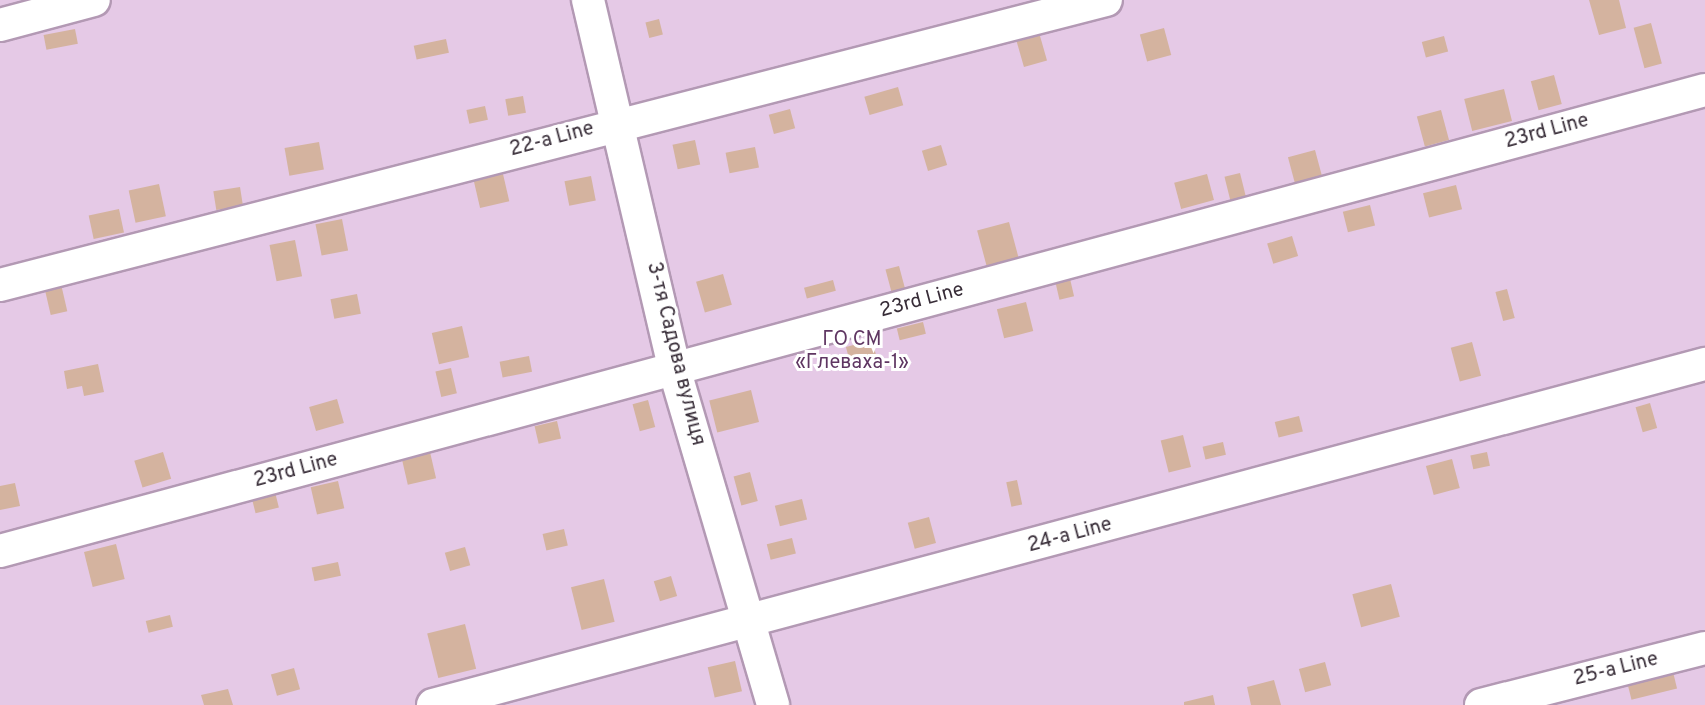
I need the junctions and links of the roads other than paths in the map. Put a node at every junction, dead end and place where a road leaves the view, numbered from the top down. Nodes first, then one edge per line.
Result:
1 (94, 0) edge
2 (588, 0) edge
3 (1106, 0) edge
4 (0, 25) edge
5 (1705, 90) edge
6 (621, 122) junction
7 (0, 285) edge
8 (1705, 364) edge
9 (674, 368) junction
10 (0, 551) edge
11 (750, 622) junction
12 (1705, 648) edge
13 (433, 705) edge
14 (773, 705) edge
15 (1481, 705) edge

1 - 4 street
2 - 6 street, 3-тя Садова вулиця
3 - 6 street, 22-a Line
5 - 9 street, 23rd Line
6 - 7 street, 22-a Line
6 - 9 street, 3-тя Садова вулиця
8 - 11 street, 24-a Line
9 - 10 street, 23rd Line
9 - 11 street, 3-тя Садова вулиця
11 - 13 street, 24-a Line
11 - 14 street, 3-тя Садова вулиця
12 - 15 street, 25-a Line

